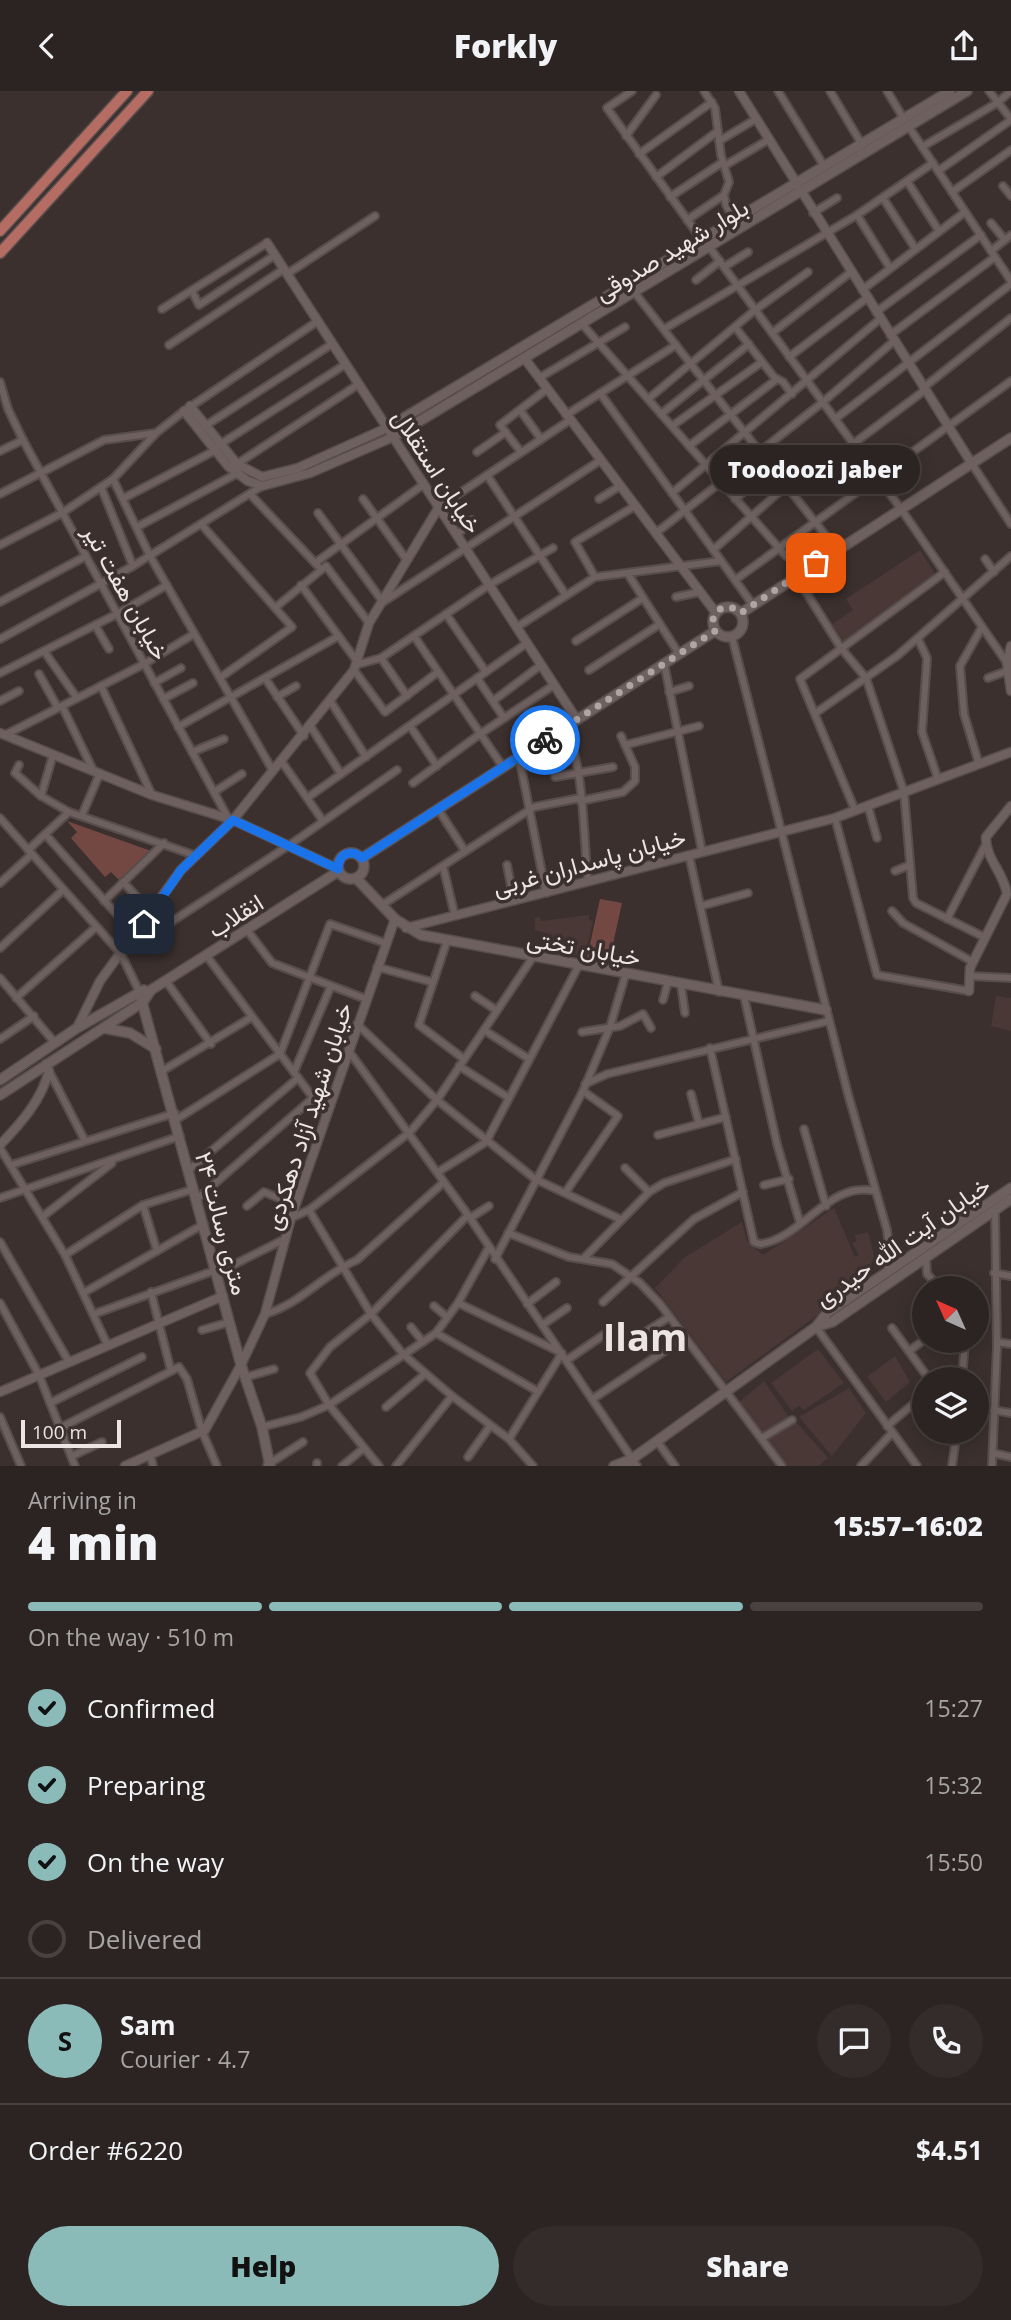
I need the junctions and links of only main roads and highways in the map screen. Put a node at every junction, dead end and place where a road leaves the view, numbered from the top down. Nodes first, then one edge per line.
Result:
1 (127, 91) edge
2 (148, 91) edge
3 (967, 91) edge
4 (947, 92) edge
5 (906, 123) junction
6 (0, 231) edge
7 (0, 253) edge
8 (387, 428) road end
9 (393, 437) road end
10 (1011, 438) edge
11 (741, 613) junction
12 (715, 631) junction
13 (362, 858) junction
14 (338, 870) junction
15 (356, 878) junction
16 (151, 990) junction
17 (139, 991) junction
18 (143, 1002) junction
19 (826, 1010) road end
20 (102, 1028) junction
21 (156, 1049) junction
22 (11, 1072) junction
23 (0, 1080) edge
24 (18, 1083) junction
25 (0, 1095) edge
26 (1011, 1188) edge
27 (1011, 1199) edge
28 (816, 1327) junction
29 (632, 1463) edge
30 (268, 1466) edge
31 (614, 1466) edge

1 - 6 main road
2 - 7 main road
3 - 5 main road, بلوار شهید صدوقی
4 - 5 main road, بلوار شهید صدوقی
5 - 8 main road, بلوار شهید صدوقی
5 - 9 main road, بلوار شهید صدوقی
10 - 11 main road
11 - 12 main road
11 - 12 main road
12 - 13 main road
13 - 14 main road
13 - 15 main road
14 - 15 main road
14 - 16 main road, انقلاب
15 - 19 main road, خیابان تختی
16 - 17 main road, انقلاب
16 - 18 main road, انقلاب
17 - 18 main road, ۲۴ متری رسالت
17 - 22 main road
18 - 20 main road
18 - 21 main road, ۲۴ متری رسالت
20 - 21 main road
20 - 24 main road
21 - 30 main road, ۲۴ متری رسالت
22 - 23 main road
22 - 24 main road
24 - 25 main road
26 - 28 main road, خیابان آیت الله حیدری
27 - 28 main road, خیابان آیت الله حیدری
28 - 29 main road, خیابان آیت الله حیدری
29 - 31 main road, خیابان آیت الله حیدری

